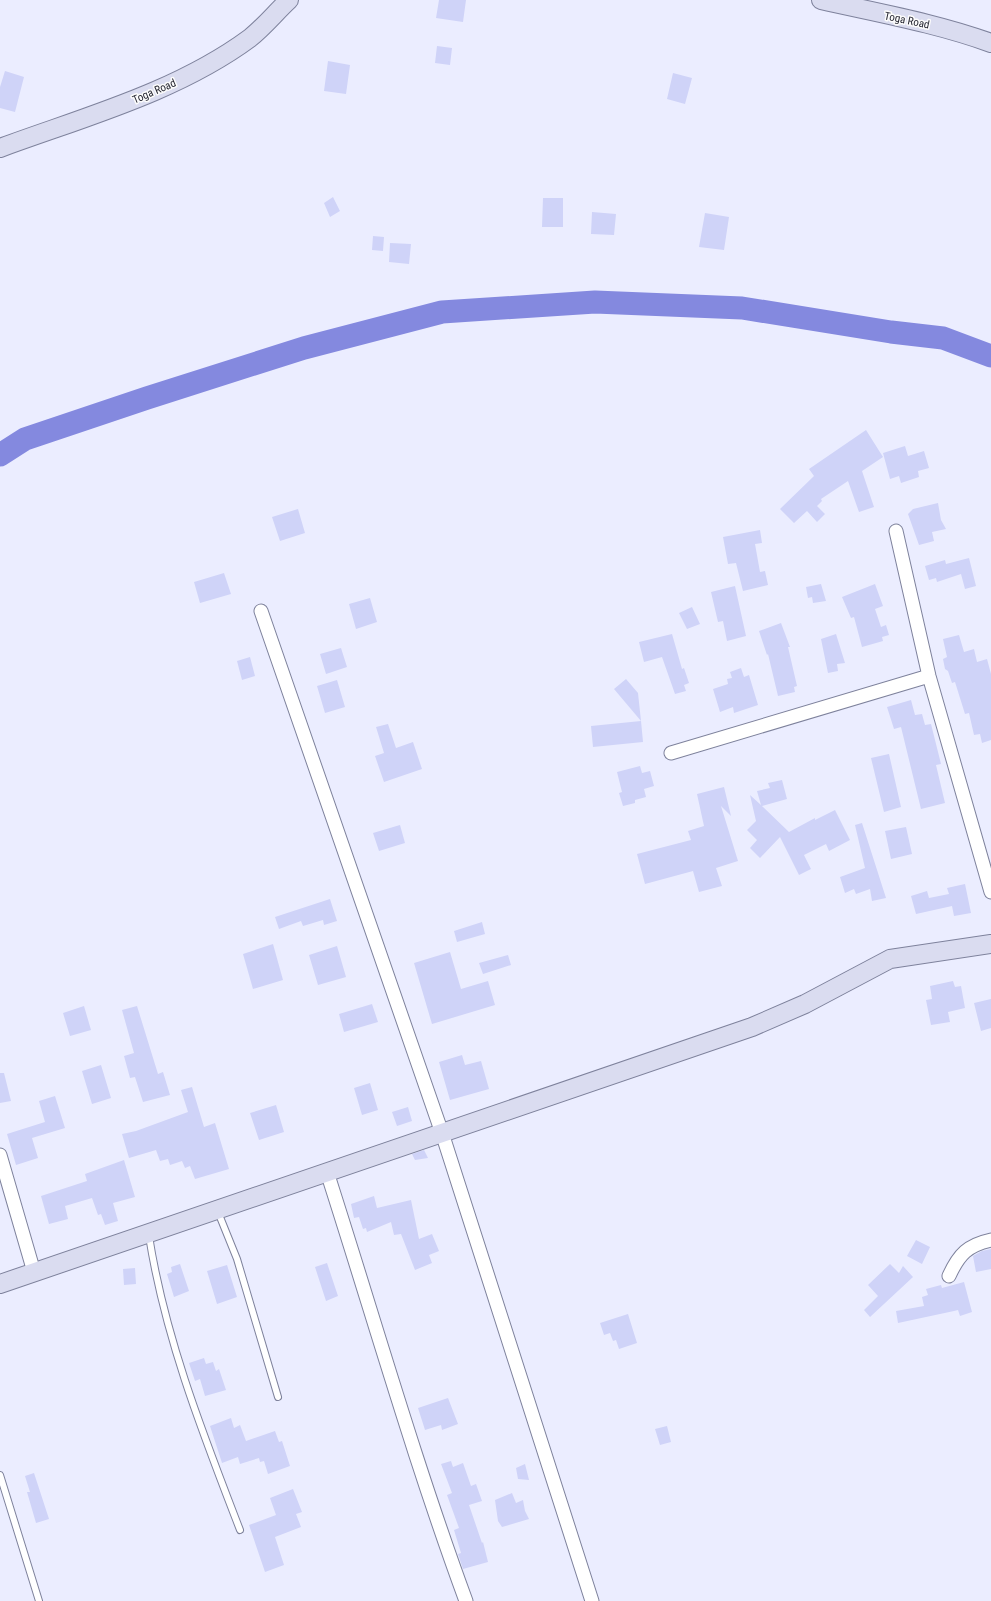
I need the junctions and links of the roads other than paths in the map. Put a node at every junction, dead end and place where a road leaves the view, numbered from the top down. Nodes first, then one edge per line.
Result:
1 (289, 0) edge
2 (821, 0) edge
3 (991, 43) edge
4 (0, 148) edge
5 (896, 531) dead end
6 (261, 611) dead end
7 (929, 676) junction
8 (671, 753) dead end
9 (991, 892) edge
10 (991, 944) edge
11 (442, 1133) junction
12 (0, 1155) edge
13 (327, 1172) junction
14 (217, 1209) junction
15 (149, 1233) junction
16 (991, 1240) edge
17 (34, 1272) junction
18 (949, 1276) dead end
19 (0, 1284) edge
20 (278, 1397) dead end
21 (0, 1475) edge
22 (240, 1530) dead end
23 (39, 1601) edge
24 (466, 1601) edge
25 (592, 1601) edge

1 - 4 street, Toga Road
2 - 3 street, Toga Road
5 - 7 street
6 - 11 street
7 - 8 street
7 - 9 street
10 - 11 street
11 - 13 street
11 - 25 street
12 - 17 street
13 - 14 street
13 - 24 street
14 - 15 street
14 - 20 lane
15 - 17 street
15 - 22 lane
16 - 18 street
17 - 19 street
21 - 23 lane

